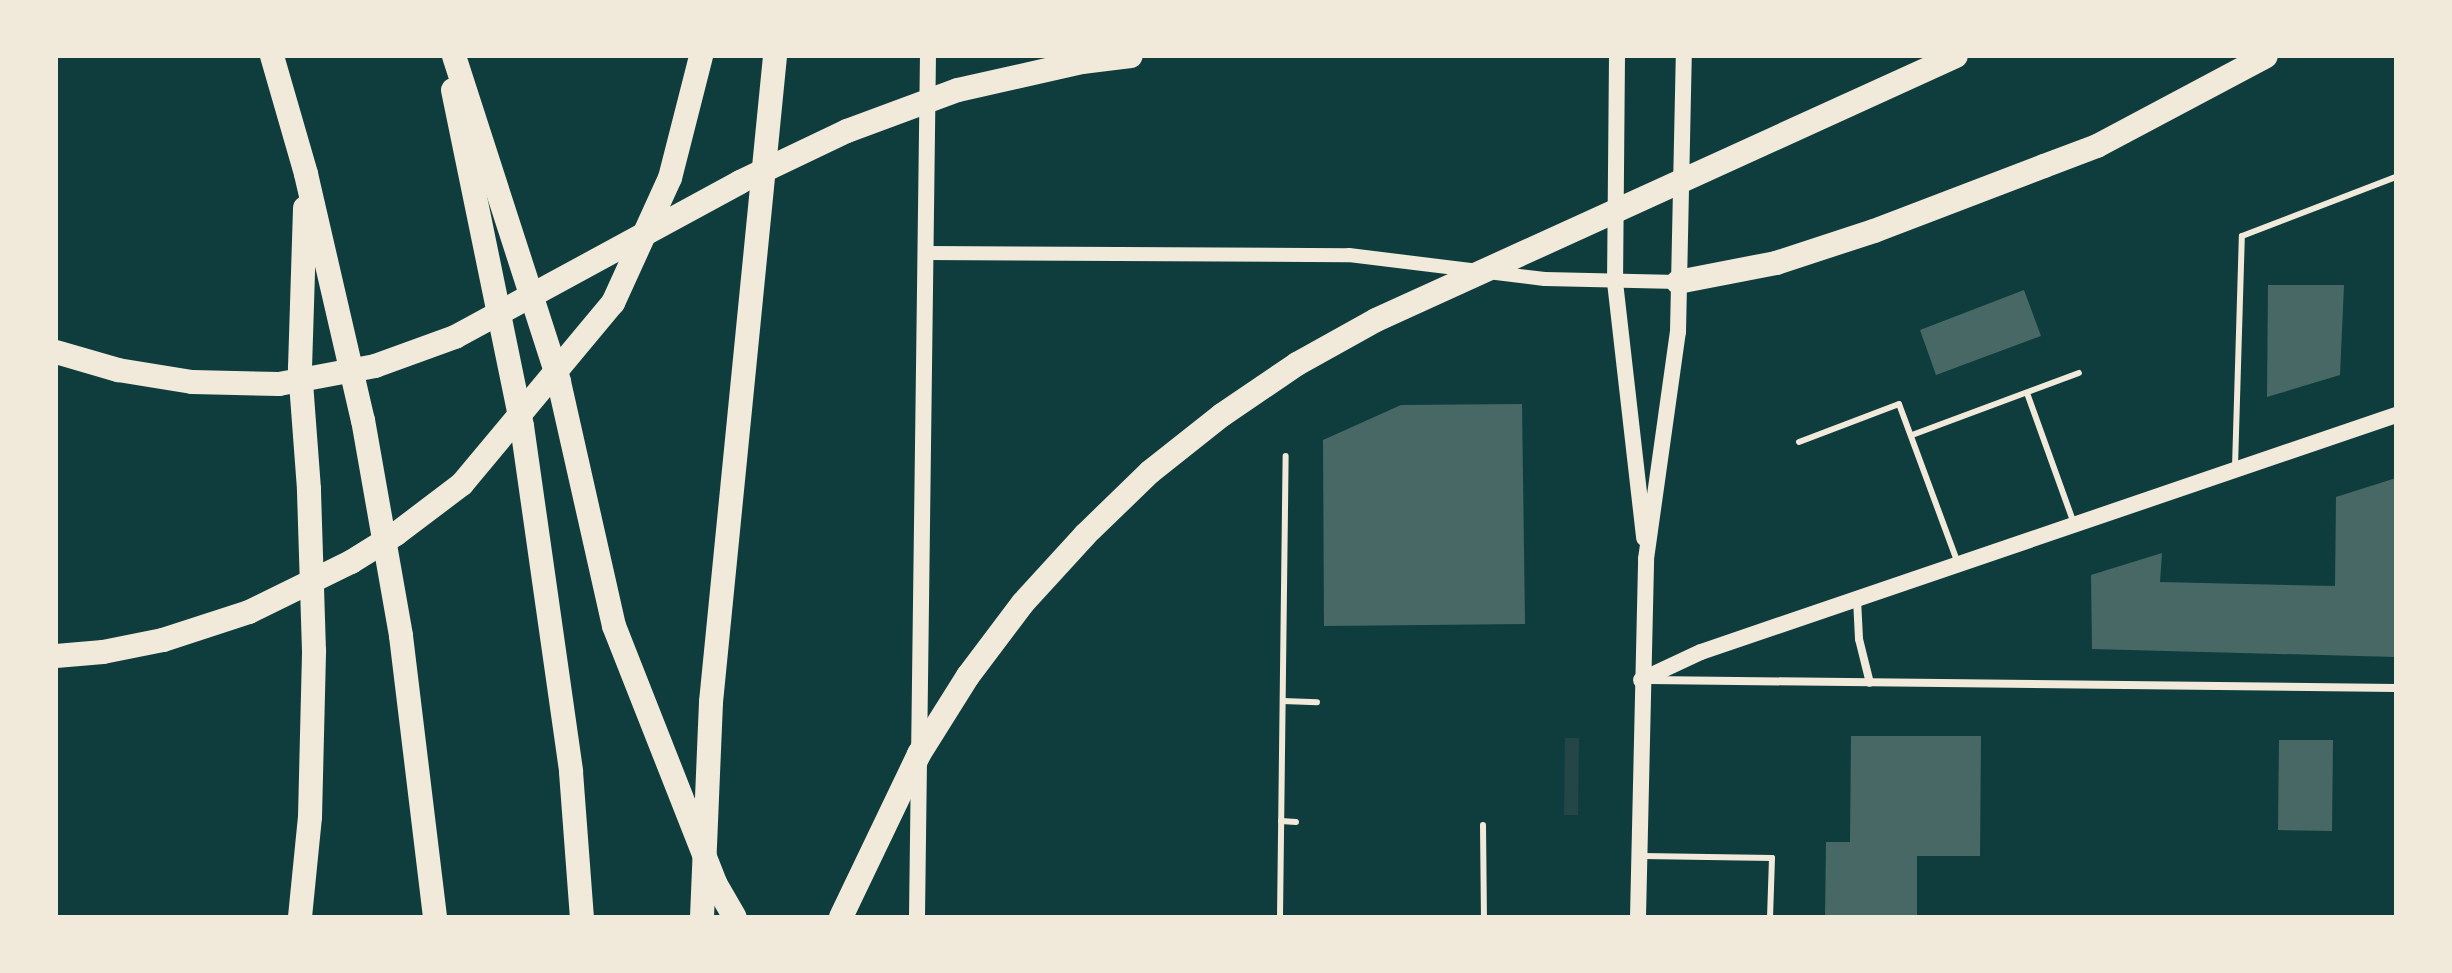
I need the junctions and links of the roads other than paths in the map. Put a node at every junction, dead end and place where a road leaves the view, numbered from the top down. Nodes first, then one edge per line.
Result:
1 (272, 56) edge
2 (447, 56) edge
3 (454, 56) edge
4 (701, 56) edge
5 (775, 56) edge
6 (928, 56) edge
7 (1131, 56) edge
8 (1617, 56) edge
9 (1684, 56) edge
10 (1956, 56) edge
11 (2266, 56) edge
12 (306, 174) junction
13 (2396, 177) edge
14 (926, 253) junction
15 (1615, 282) junction
16 (1678, 282) junction
17 (56, 352) edge
18 (2079, 373) dead end
19 (2027, 393) junction
20 (2396, 415) edge
21 (1912, 435) junction
22 (1799, 442) dead end
23 (1286, 456) dead end
24 (2235, 470) junction
25 (2074, 525) junction
26 (1646, 559) junction
27 (1959, 565) junction
28 (1857, 599) junction
29 (56, 656) edge
30 (1641, 680) junction
31 (1870, 683) junction
32 (2396, 688) edge
33 (1283, 701) junction
34 (1317, 702) dead end
35 (1281, 821) junction
36 (1296, 822) dead end
37 (1483, 825) dead end
38 (1639, 856) junction
39 (300, 917) edge
40 (435, 917) edge
41 (582, 917) edge
42 (702, 917) edge
43 (735, 917) edge
44 (841, 917) edge
45 (917, 917) edge
46 (1280, 917) edge
47 (1484, 917) edge
48 (1638, 917) edge
49 (1770, 917) edge

1 - 12 highway
2 - 41 highway
3 - 43 highway
4 - 29 highway
5 - 42 highway
6 - 14 main road
7 - 17 highway
8 - 15 main road
9 - 16 main road
10 - 44 highway
11 - 16 highway
12 - 39 highway
12 - 40 highway
13 - 24 lane
14 - 15 street
14 - 45 main road
15 - 16 street
15 - 26 main road
16 - 26 main road
18 - 19 lane
19 - 21 lane
19 - 25 lane
20 - 24 main road
21 - 22 lane
21 - 27 lane
23 - 33 lane
24 - 25 main road
25 - 27 main road
26 - 30 main road
27 - 28 main road
28 - 30 main road
28 - 31 street
30 - 31 street
30 - 38 main road
31 - 32 street
33 - 34 lane
33 - 35 lane
35 - 36 lane
35 - 46 lane
37 - 47 lane
38 - 48 main road
38 - 49 lane

